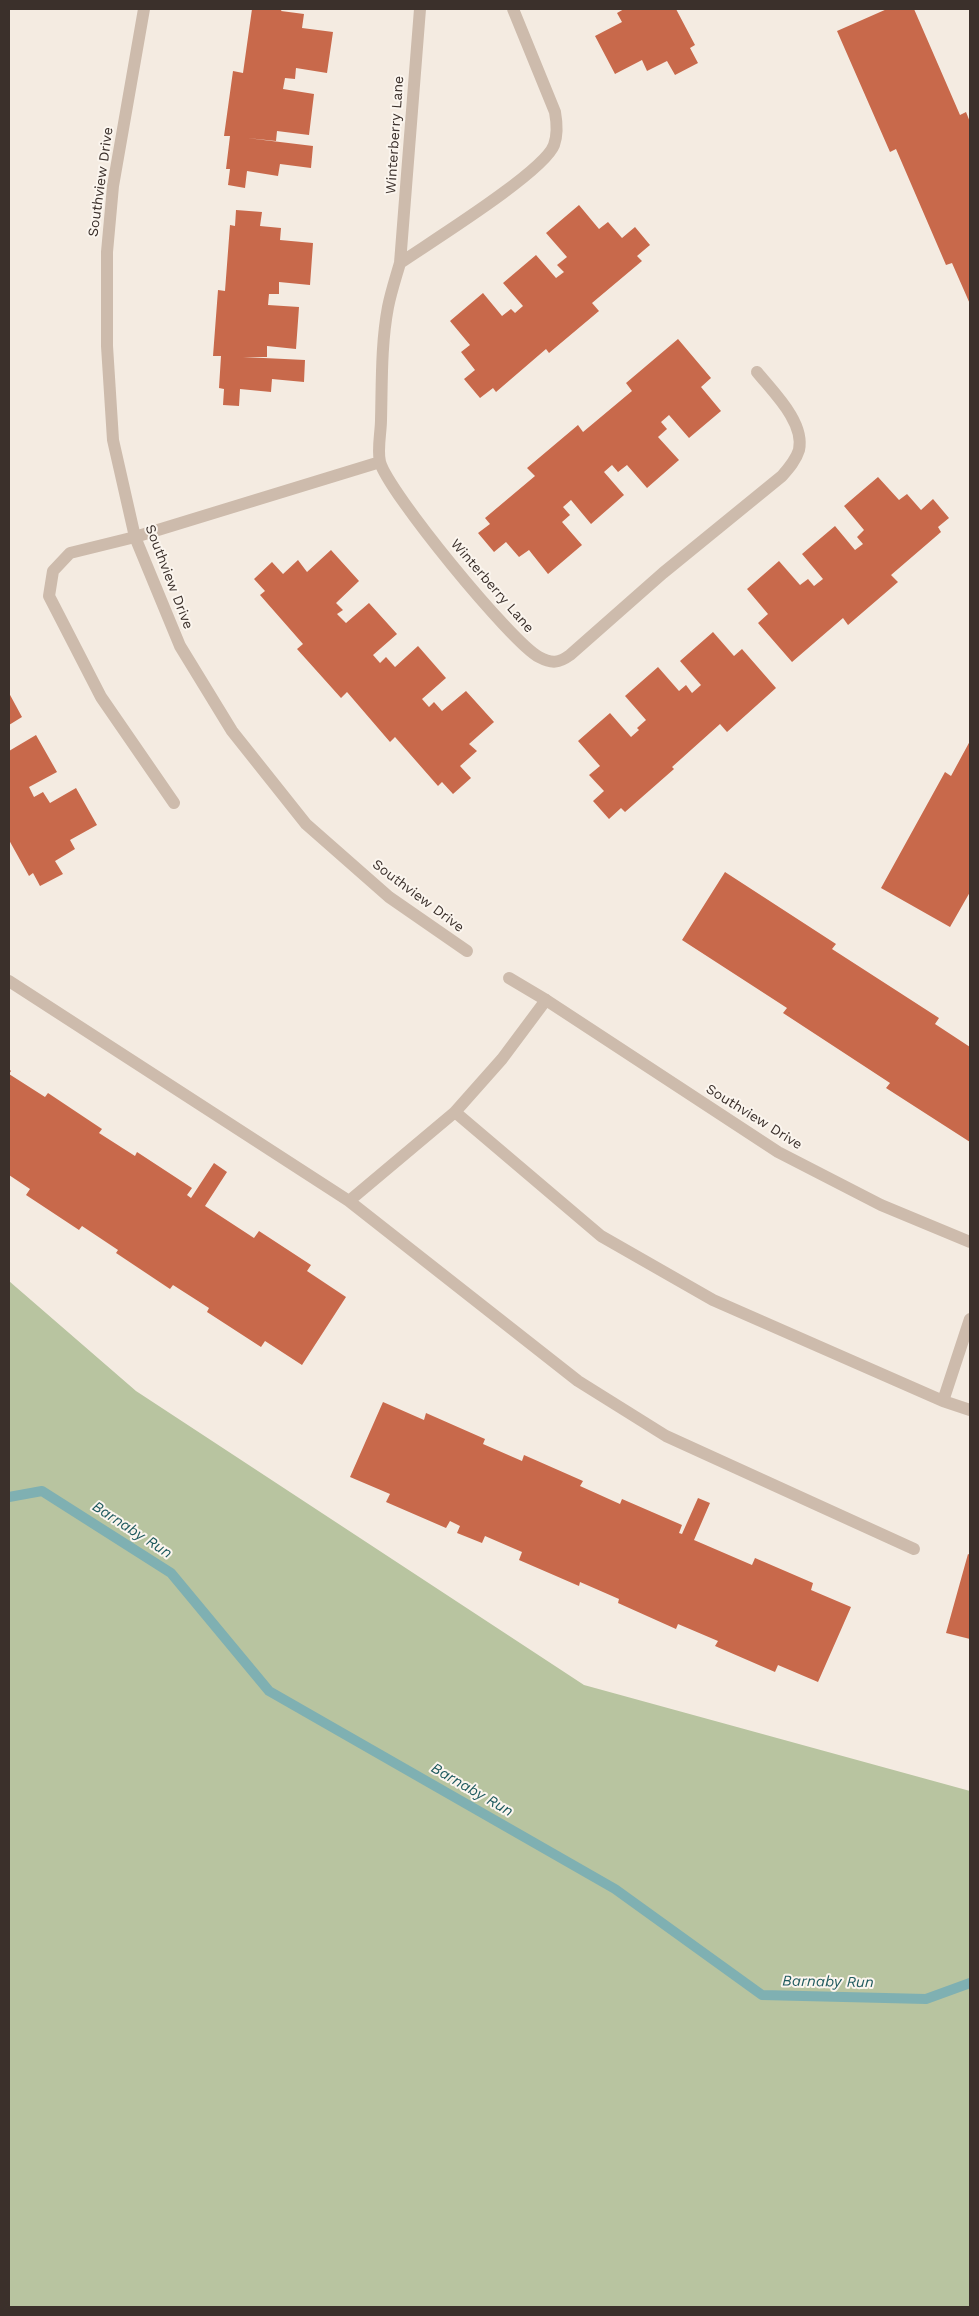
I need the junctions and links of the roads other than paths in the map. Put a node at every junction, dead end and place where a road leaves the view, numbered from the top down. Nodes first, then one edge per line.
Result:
1 (144, 9) edge
2 (420, 9) edge
3 (513, 9) edge
4 (400, 263) junction
5 (757, 372) dead end
6 (380, 462) junction
7 (135, 537) junction
8 (174, 803) dead end
9 (467, 951) dead end
10 (509, 978) dead end
11 (9, 981) edge
12 (546, 1000) junction
13 (455, 1112) junction
14 (349, 1201) junction
15 (970, 1242) edge
16 (970, 1318) edge
17 (942, 1401) junction
18 (970, 1410) edge
19 (914, 1549) dead end

1 - 7 street, Southview Drive
2 - 4 street, Winterberry Lane
3 - 4 street
4 - 6 street, Winterberry Lane
5 - 6 street, Winterberry Lane
6 - 7 street
7 - 8 street
7 - 9 street, Southview Drive
10 - 12 street, Southview Drive
11 - 14 street
12 - 13 street
12 - 15 street, Southview Drive
13 - 14 street
13 - 17 street
14 - 19 street
16 - 17 street
17 - 18 street

